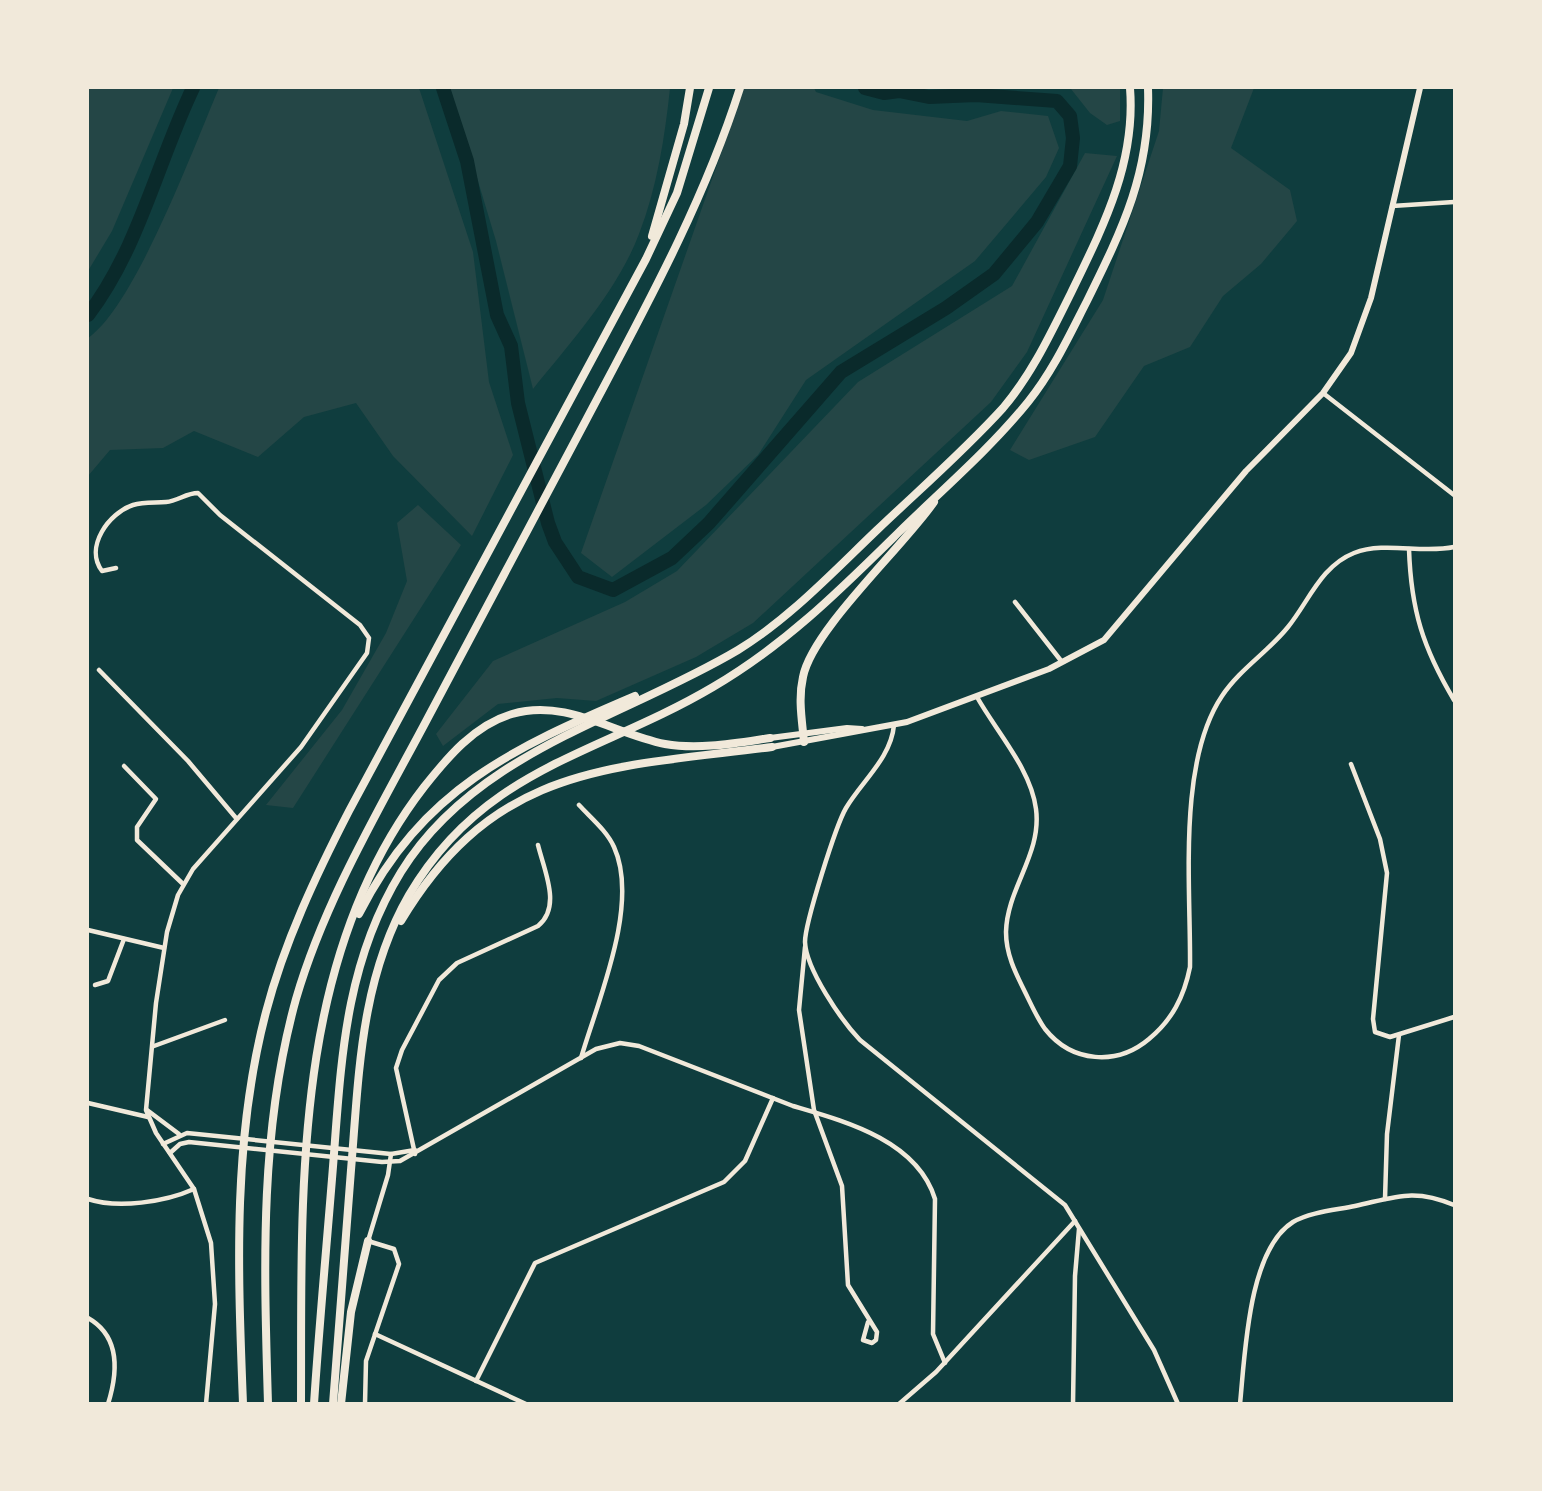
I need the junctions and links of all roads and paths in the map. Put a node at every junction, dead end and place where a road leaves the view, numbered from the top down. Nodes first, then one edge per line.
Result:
1 (690, 88) edge
2 (709, 88) edge
3 (734, 88) edge
4 (740, 88) edge
5 (1130, 88) edge
6 (1149, 88) edge
7 (1420, 88) edge
8 (722, 139) junction
9 (1454, 202) edge
10 (1390, 206) junction
11 (646, 259) junction
12 (1323, 393) junction
13 (946, 485) junction
14 (1454, 495) edge
15 (1454, 547) edge
16 (1409, 549) junction
17 (116, 568) dead end
18 (1015, 602) dead end
19 (1063, 663) junction
20 (99, 670) dead end
21 (691, 676) junction
22 (977, 697) junction
23 (1454, 700) edge
24 (894, 725) junction
25 (804, 738) junction
26 (771, 742) junction
27 (1351, 764) dead end
28 (124, 766) dead end
29 (579, 805) dead end
30 (236, 818) junction
31 (538, 845) dead end
32 (183, 884) junction
33 (88, 930) edge
34 (124, 939) junction
35 (805, 943) junction
36 (164, 948) junction
37 (342, 951) junction
38 (95, 985) dead end
39 (368, 1002) junction
40 (1454, 1017) edge
41 (225, 1020) dead end
42 (1399, 1035) junction
43 (154, 1046) junction
44 (581, 1058) junction
45 (773, 1098) junction
46 (88, 1103) edge
47 (146, 1110) junction
48 (814, 1110) junction
49 (148, 1117) junction
50 (181, 1134) junction
51 (163, 1144) junction
52 (306, 1145) junction
53 (414, 1152) junction
54 (170, 1153) junction
55 (304, 1154) junction
56 (391, 1154) junction
57 (391, 1162) junction
58 (194, 1189) junction
59 (88, 1199) edge
60 (1385, 1199) junction
61 (1454, 1205) edge
62 (1075, 1221) junction
63 (1079, 1228) junction
64 (368, 1241) junction
65 (88, 1318) edge
66 (868, 1322) junction
67 (375, 1334) junction
68 (945, 1363) junction
69 (477, 1381) junction
70 (108, 1404) edge
71 (206, 1404) edge
72 (243, 1404) edge
73 (268, 1404) edge
74 (302, 1404) edge
75 (314, 1404) edge
76 (333, 1404) edge
77 (341, 1404) edge
78 (365, 1404) edge
79 (526, 1404) edge
80 (898, 1404) edge
81 (1073, 1404) edge
82 (1178, 1404) edge
83 (1240, 1404) edge

1 - 11 highway
2 - 11 highway
3 - 8 highway
4 - 8 highway
5 - 21 highway
6 - 13 highway
7 - 10 main road
8 - 73 highway
9 - 10 street
10 - 12 main road
11 - 72 highway
12 - 14 street
12 - 19 main road
13 - 25 highway
13 - 39 highway
15 - 16 street
16 - 22 street
16 - 23 street
17 - 30 street
18 - 19 street
19 - 22 main road
20 - 30 street
21 - 37 highway
21 - 75 highway
22 - 24 main road
24 - 25 main road
24 - 35 street
25 - 26 main road
26 - 37 highway
26 - 39 highway
27 - 42 street
28 - 32 street
29 - 44 street
30 - 32 street
31 - 53 street
32 - 36 street
33 - 34 street
34 - 36 street
34 - 38 street
35 - 48 street
35 - 62 street
36 - 43 street
37 - 52 highway
39 - 76 highway
40 - 42 street
41 - 43 street
42 - 60 street
43 - 47 street
44 - 45 street
44 - 53 street
45 - 48 street
45 - 69 street
46 - 49 street
47 - 49 street
47 - 50 street
48 - 66 street
48 - 68 street
49 - 51 street
50 - 51 street
50 - 52 street
51 - 54 street
52 - 55 highway
52 - 56 street
53 - 56 street
53 - 57 street
54 - 55 street
54 - 58 street
55 - 57 street
55 - 74 highway
56 - 57 street
57 - 64 street
58 - 59 street
58 - 71 street
60 - 61 street
60 - 83 street
62 - 63 street
62 - 68 street
63 - 81 street
63 - 82 street
64 - 67 street
64 - 77 highway
65 - 70 street
66 - 66 street
67 - 69 street
67 - 78 street
68 - 80 street
69 - 79 street

